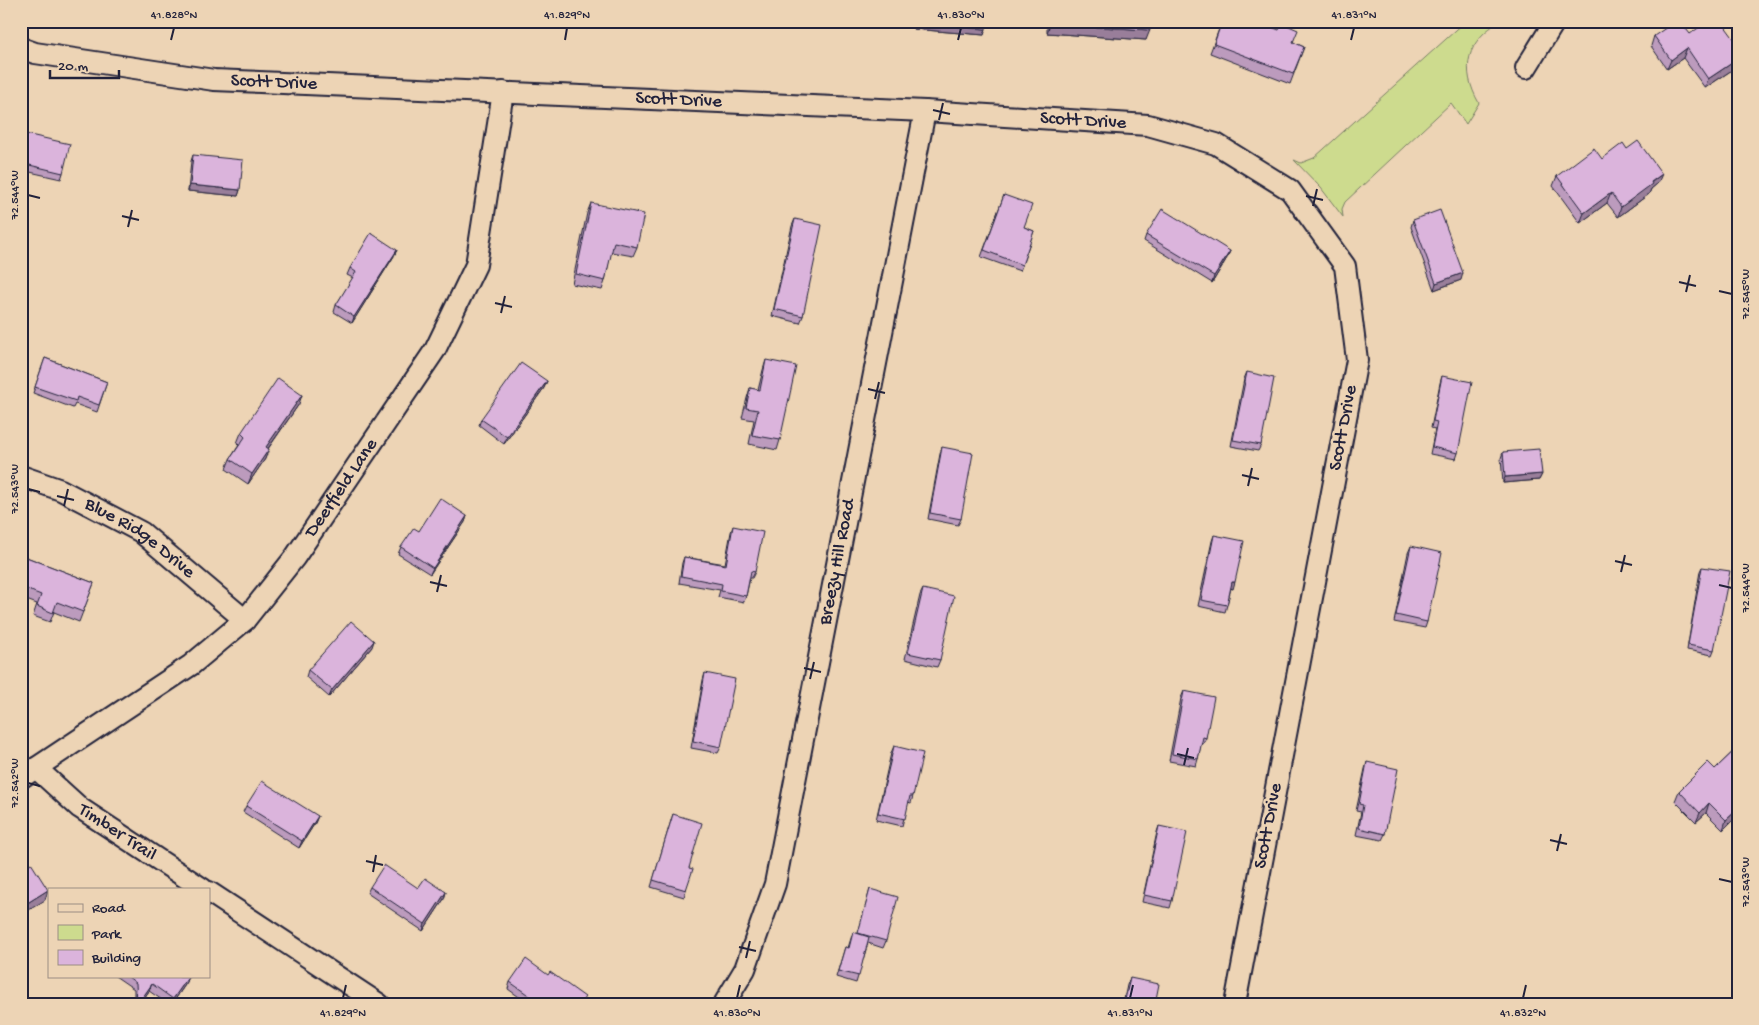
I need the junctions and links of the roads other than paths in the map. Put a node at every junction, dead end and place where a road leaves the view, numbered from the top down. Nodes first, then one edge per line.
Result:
1 (1555, 21) edge
2 (21, 48) edge
3 (1526, 68) dead end
4 (503, 92) junction
5 (925, 111) junction
6 (21, 476) edge
7 (245, 620) junction
8 (29, 773) edge
9 (202, 888) edge
10 (210, 893) edge
11 (379, 1004) edge
12 (724, 1004) edge
13 (1235, 1004) edge

1 - 3 street
2 - 4 street, Scott Drive
4 - 5 street, Scott Drive
4 - 7 street, Deerfield Lane
5 - 12 street, Breezy Hill Road
5 - 13 street, Scott Drive
6 - 7 street, Blue Ridge Drive
7 - 8 street, Deerfield Lane
8 - 9 street, Timber Trail
10 - 11 street

